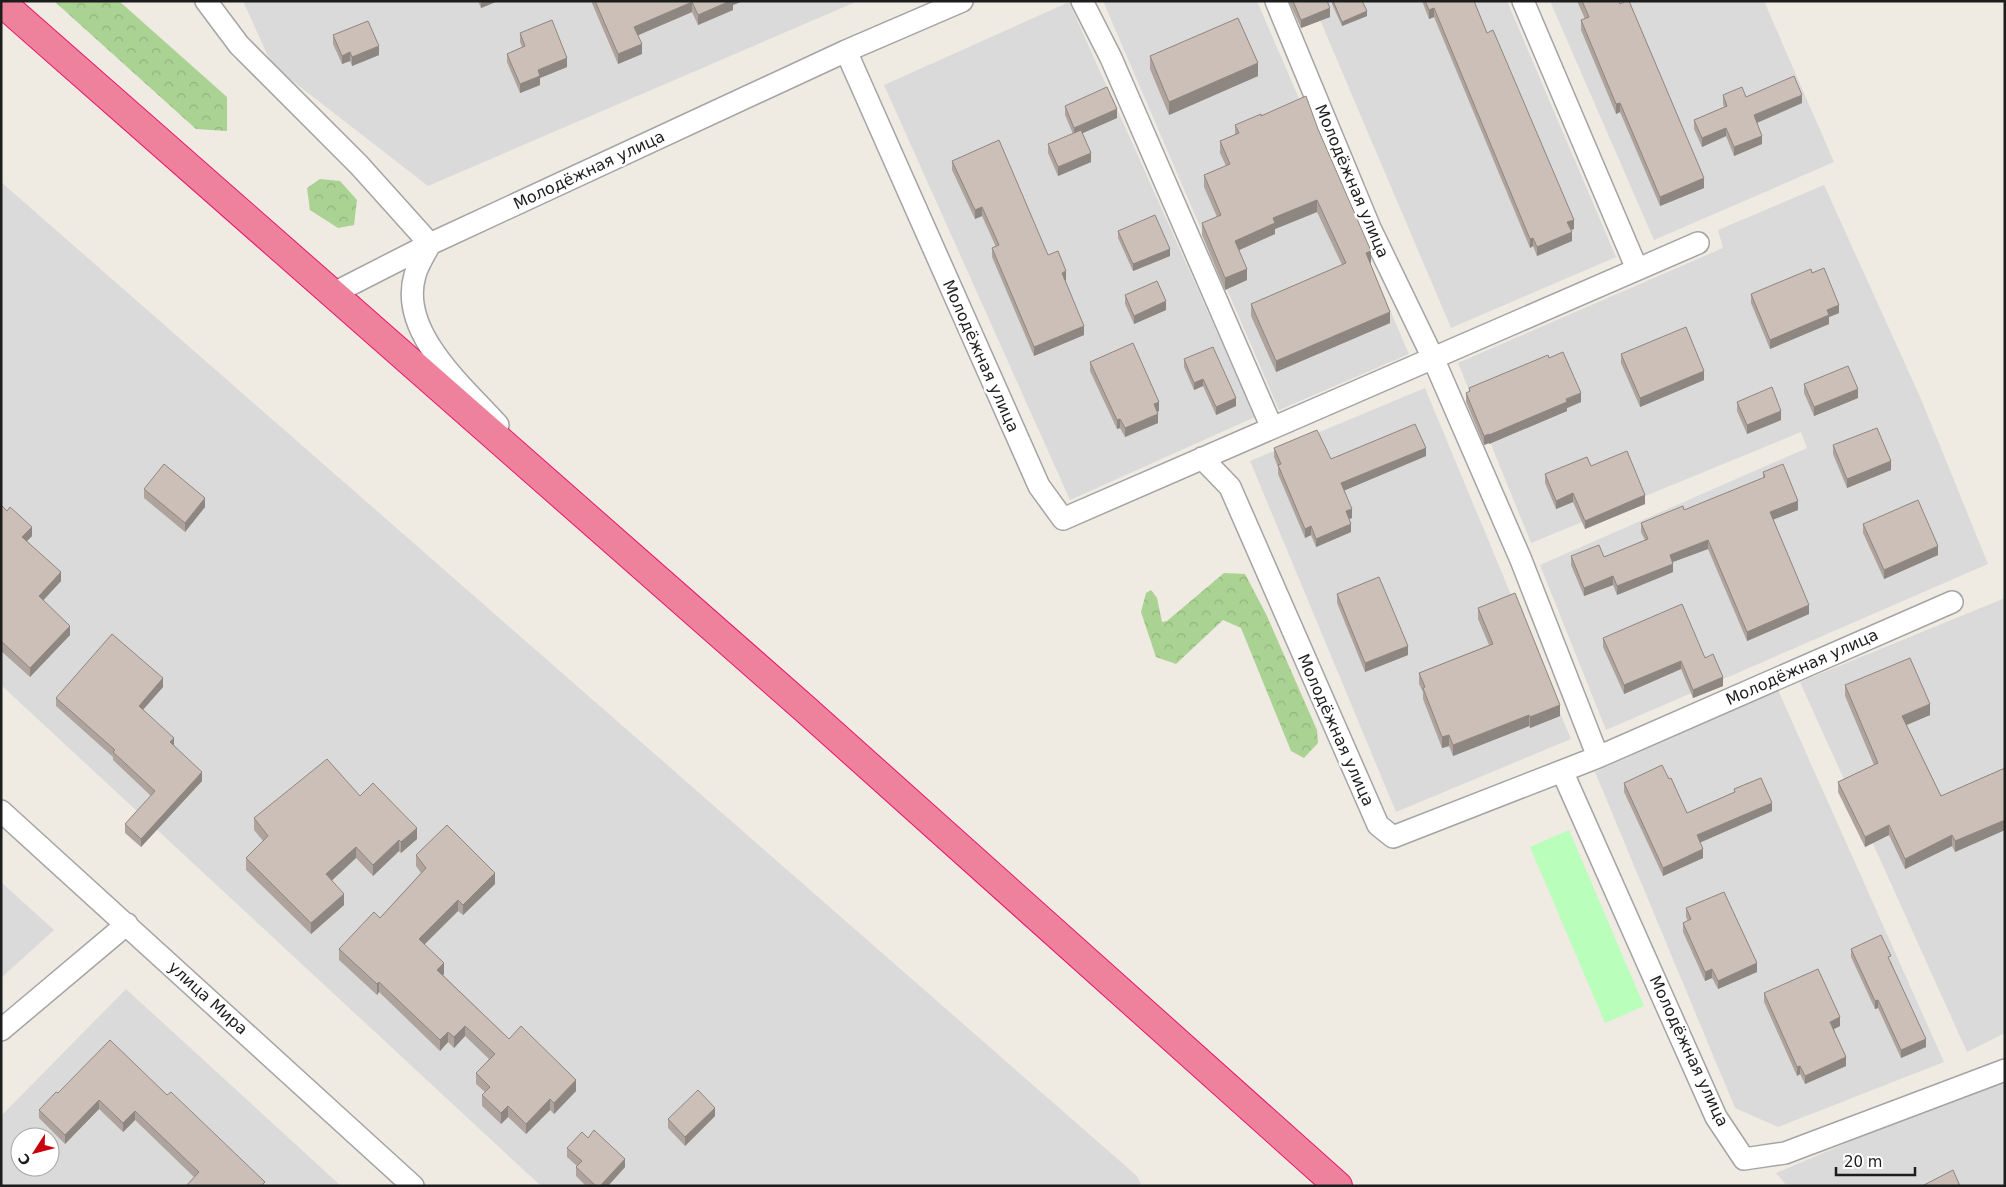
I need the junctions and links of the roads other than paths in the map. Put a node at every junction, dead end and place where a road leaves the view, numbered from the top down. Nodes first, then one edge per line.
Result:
1 (206, 1) edge
2 (962, 1) edge
3 (1082, 1) edge
4 (1276, 1) edge
5 (1523, 1) edge
6 (1, 2) edge
7 (846, 51) junction
8 (1698, 242) dead end
9 (430, 244) junction
10 (1637, 269) junction
11 (334, 293) junction
12 (1432, 358) junction
13 (1272, 428) junction
14 (1202, 458) junction
15 (559, 492) junction
16 (1952, 602) dead end
17 (1598, 757) junction
18 (1562, 771) junction
19 (1, 811) edge
20 (127, 924) junction
21 (1, 1030) edge
22 (2005, 1070) edge
23 (413, 1186) edge
24 (1338, 1186) edge

1 - 9 street
2 - 7 street, Молодёжная улица
3 - 13 street
4 - 12 street, Молодёжная улица
5 - 10 street
6 - 11 highway
7 - 9 street, Молодёжная улица
7 - 14 street, Молодёжная улица
8 - 10 street, Молодёжная улица
9 - 11 street, Молодёжная улица
9 - 15 street
10 - 12 street, Молодёжная улица
11 - 15 highway
12 - 13 street, Молодёжная улица
12 - 17 street, Молодёжная улица
13 - 14 street, Молодёжная улица
14 - 18 street, Молодёжная улица
15 - 24 highway
16 - 17 street, Молодёжная улица
17 - 18 street, Молодёжная улица
18 - 22 street, Молодёжная улица
19 - 20 street, улица Мира
20 - 21 street
20 - 23 street, улица Мира

